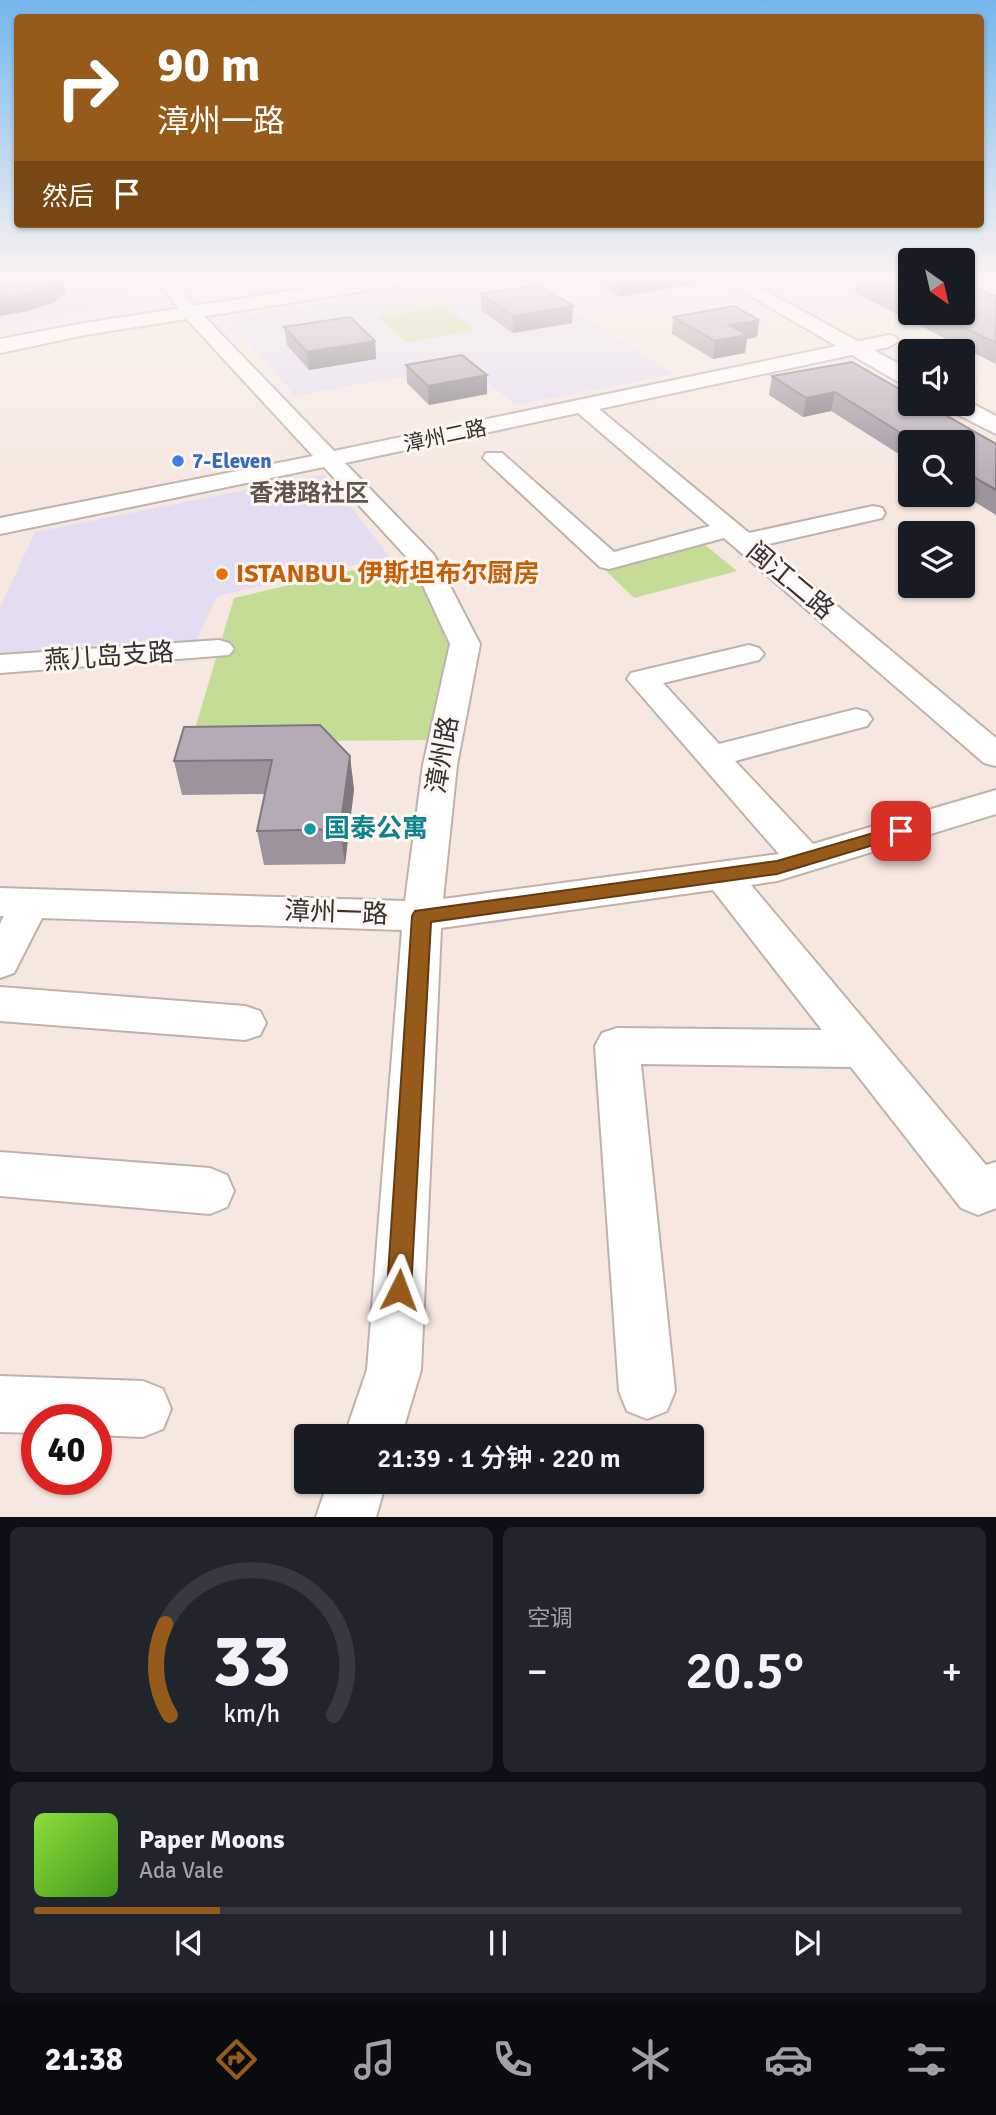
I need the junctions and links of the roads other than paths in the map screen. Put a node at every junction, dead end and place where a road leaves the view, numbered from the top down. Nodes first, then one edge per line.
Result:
1 (224, 347) edge
2 (828, 347) edge
3 (870, 347) edge
4 (898, 369) edge
5 (584, 407) junction
6 (975, 414) edge
7 (996, 426) edge
8 (494, 458) dead end
9 (331, 459) junction
10 (873, 513) dead end
11 (0, 526) edge
12 (737, 535) junction
13 (219, 649) dead end
14 (749, 654) dead end
15 (0, 664) edge
16 (856, 719) dead end
17 (996, 755) edge
18 (712, 756) junction
19 (996, 802) edge
20 (805, 859) junction
21 (722, 875) junction
22 (15, 902) edge
23 (422, 916) junction
24 (0, 962) edge
25 (0, 1004) edge
26 (245, 1023) dead end
27 (863, 1049) junction
28 (0, 1174) edge
29 (996, 1184) edge
30 (210, 1191) dead end
31 (647, 1391) dead end
32 (0, 1404) edge
33 (143, 1409) dead end
34 (376, 1424) edge
35 (353, 1494) edge
36 (345, 1517) edge

1 - 9 street, 漳州路
2 - 5 street, 漳州二路
3 - 4 main road
5 - 9 street, 漳州二路
5 - 12 street, 闽江二路
6 - 7 main road
8 - 12 street
9 - 11 street, 漳州二路
9 - 23 street, 漳州路
10 - 12 street
12 - 17 street, 闽江二路
13 - 15 street, 燕儿岛支路
14 - 18 street
16 - 18 street
18 - 20 street
19 - 20 street, 漳州一路
20 - 21 street, 漳州一路
21 - 23 street, 漳州一路
21 - 27 street
22 - 23 street, 漳州一路
22 - 24 street
23 - 34 street, 漳州路
25 - 26 street
27 - 29 street
27 - 31 street
28 - 30 street
32 - 33 street
35 - 36 street

